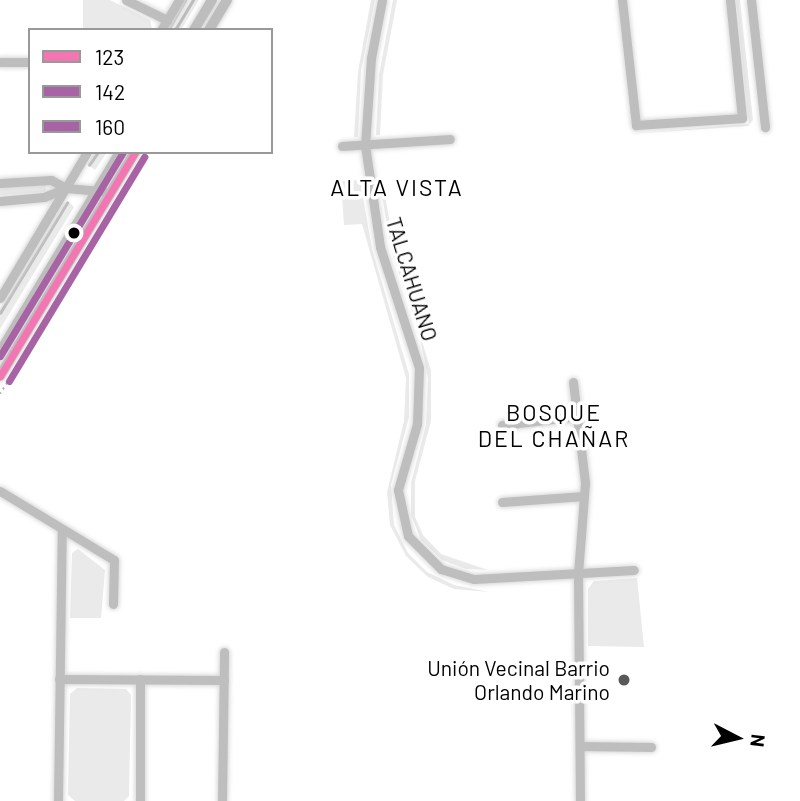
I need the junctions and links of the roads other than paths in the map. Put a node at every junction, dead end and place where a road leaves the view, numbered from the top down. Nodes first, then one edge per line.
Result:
1 (126, 0) edge
2 (179, 0) edge
3 (212, 0) edge
4 (227, 0) edge
5 (382, 0) edge
6 (622, 0) edge
7 (730, 0) edge
8 (751, 0) edge
9 (167, 20) junction
10 (162, 28) edge
11 (195, 28) edge
12 (210, 28) edge
13 (0, 62) edge
14 (28, 62) edge
15 (765, 127) dead end
16 (450, 139) dead end
17 (365, 145) junction
18 (342, 146) dead end
19 (87, 154) edge
20 (119, 154) edge
21 (134, 154) edge
22 (0, 183) edge
23 (66, 188) junction
24 (99, 188) junction
25 (110, 194) junction
26 (0, 201) edge
27 (0, 298) edge
28 (0, 352) edge
29 (0, 376) edge
30 (573, 382) dead end
31 (577, 416) junction
32 (502, 425) dead end
33 (0, 491) edge
34 (584, 496) junction
35 (502, 502) dead end
36 (62, 529) junction
37 (634, 570) dead end
38 (578, 574) junction
39 (113, 604) dead end
40 (225, 652) dead end
41 (60, 679) junction
42 (140, 680) junction
43 (224, 680) junction
44 (580, 746) junction
45 (651, 747) dead end
46 (58, 801) edge
47 (139, 801) edge
48 (222, 801) edge
49 (580, 801) edge

1 - 9 street
2 - 9 street
3 - 11 main road
4 - 12 main road
5 - 17 street, TALCAHUANO
6 - 7 street
8 - 15 street
9 - 10 street
13 - 14 street
16 - 17 street
17 - 18 street
17 - 38 street, TALCAHUANO
19 - 23 street
20 - 24 main road
21 - 25 main road
22 - 23 street
23 - 24 street
23 - 26 street
23 - 27 street
24 - 25 street
24 - 28 main road
25 - 29 main road
30 - 31 street
31 - 32 street
31 - 34 street
33 - 36 street
34 - 35 street
34 - 38 street
36 - 39 street
36 - 41 street
37 - 38 street
38 - 44 street
40 - 43 street
41 - 42 street
41 - 46 street
42 - 43 street
42 - 47 street
43 - 48 street
44 - 45 street
44 - 49 street

